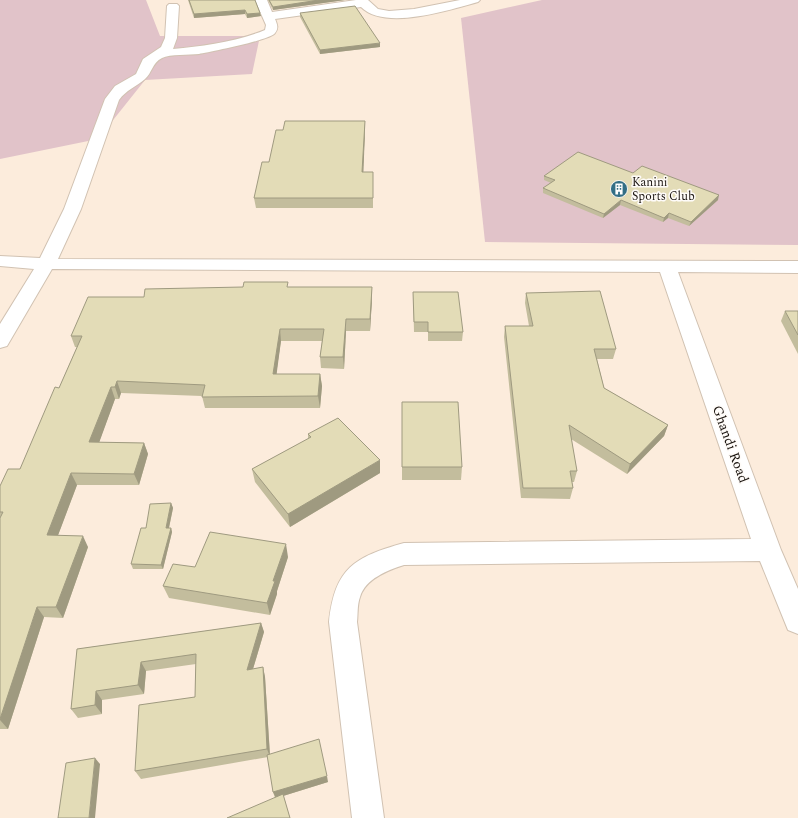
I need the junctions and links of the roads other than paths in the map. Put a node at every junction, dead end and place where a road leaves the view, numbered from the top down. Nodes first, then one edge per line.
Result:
1 (260, 0) edge
2 (474, 0) edge
3 (363, 2) edge
4 (173, 6) dead end
5 (269, 16) junction
6 (182, 38) junction
7 (252, 38) junction
8 (162, 54) junction
9 (0, 261) edge
10 (46, 264) junction
11 (667, 266) junction
12 (798, 267) edge
13 (0, 341) edge
14 (768, 550) junction
15 (798, 621) edge
16 (368, 818) edge

1 - 5 street
2 - 3 street
3 - 5 street
4 - 6 street
5 - 7 street
6 - 7 street
6 - 8 street
7 - 8 street
8 - 10 street
9 - 10 street
10 - 11 street
10 - 13 street
11 - 12 street
11 - 14 street, Ghandi Road
14 - 15 street, Ghandi Road
14 - 16 street

